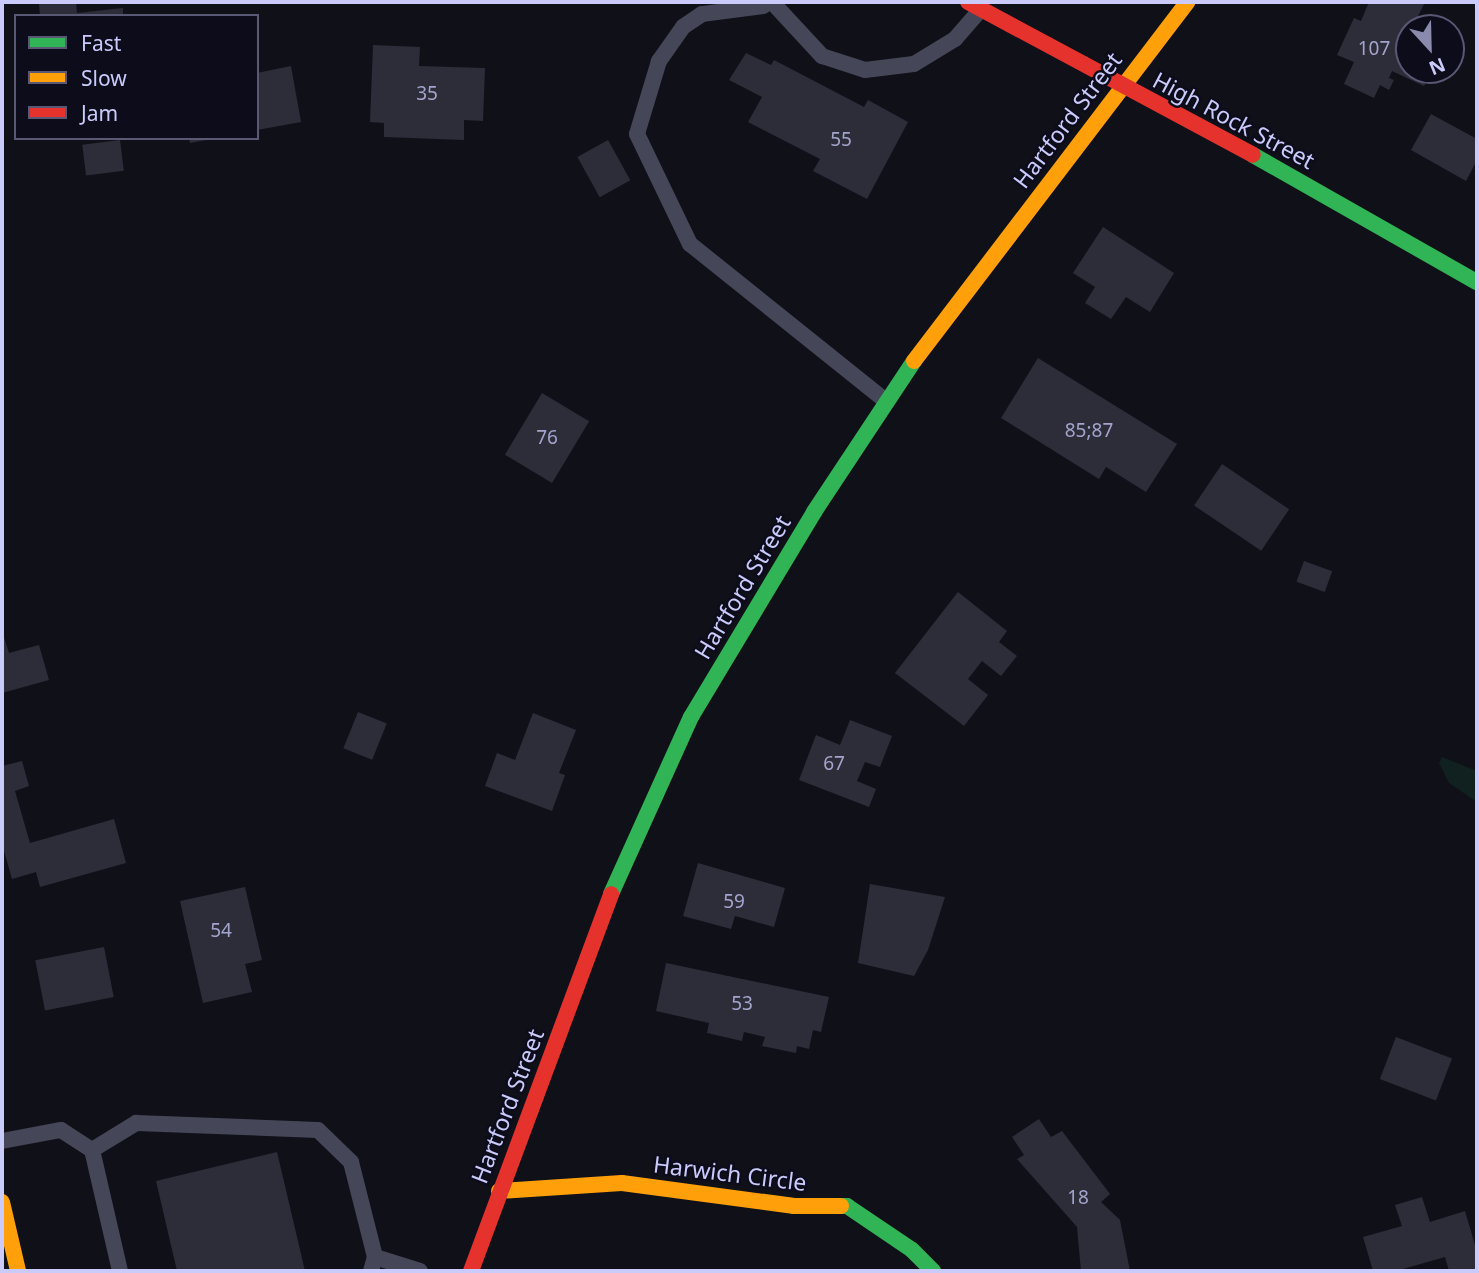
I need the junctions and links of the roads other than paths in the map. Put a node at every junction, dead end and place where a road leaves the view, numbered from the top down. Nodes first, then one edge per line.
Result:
1 (771, 2) edge
2 (1187, 2) edge
3 (975, 5) edge
4 (1121, 86) junction
5 (1477, 282) edge
6 (886, 401) junction
7 (2, 1141) edge
8 (92, 1150) junction
9 (499, 1191) junction
10 (3, 1208) edge
11 (373, 1264) edge
12 (18, 1271) edge
13 (120, 1271) edge
14 (420, 1271) edge
15 (471, 1271) edge
16 (933, 1271) edge

1 - 3 lane
1 - 6 lane
2 - 4 street, Hartford Street
3 - 4 street, High Rock Street
4 - 5 street, High Rock Street
4 - 6 street, Hartford Street
6 - 9 street, Hartford Street
7 - 8 lane
8 - 11 lane
8 - 13 lane
9 - 15 street, Hartford Street
9 - 16 street, Harwich Circle
10 - 12 street
11 - 14 lane

